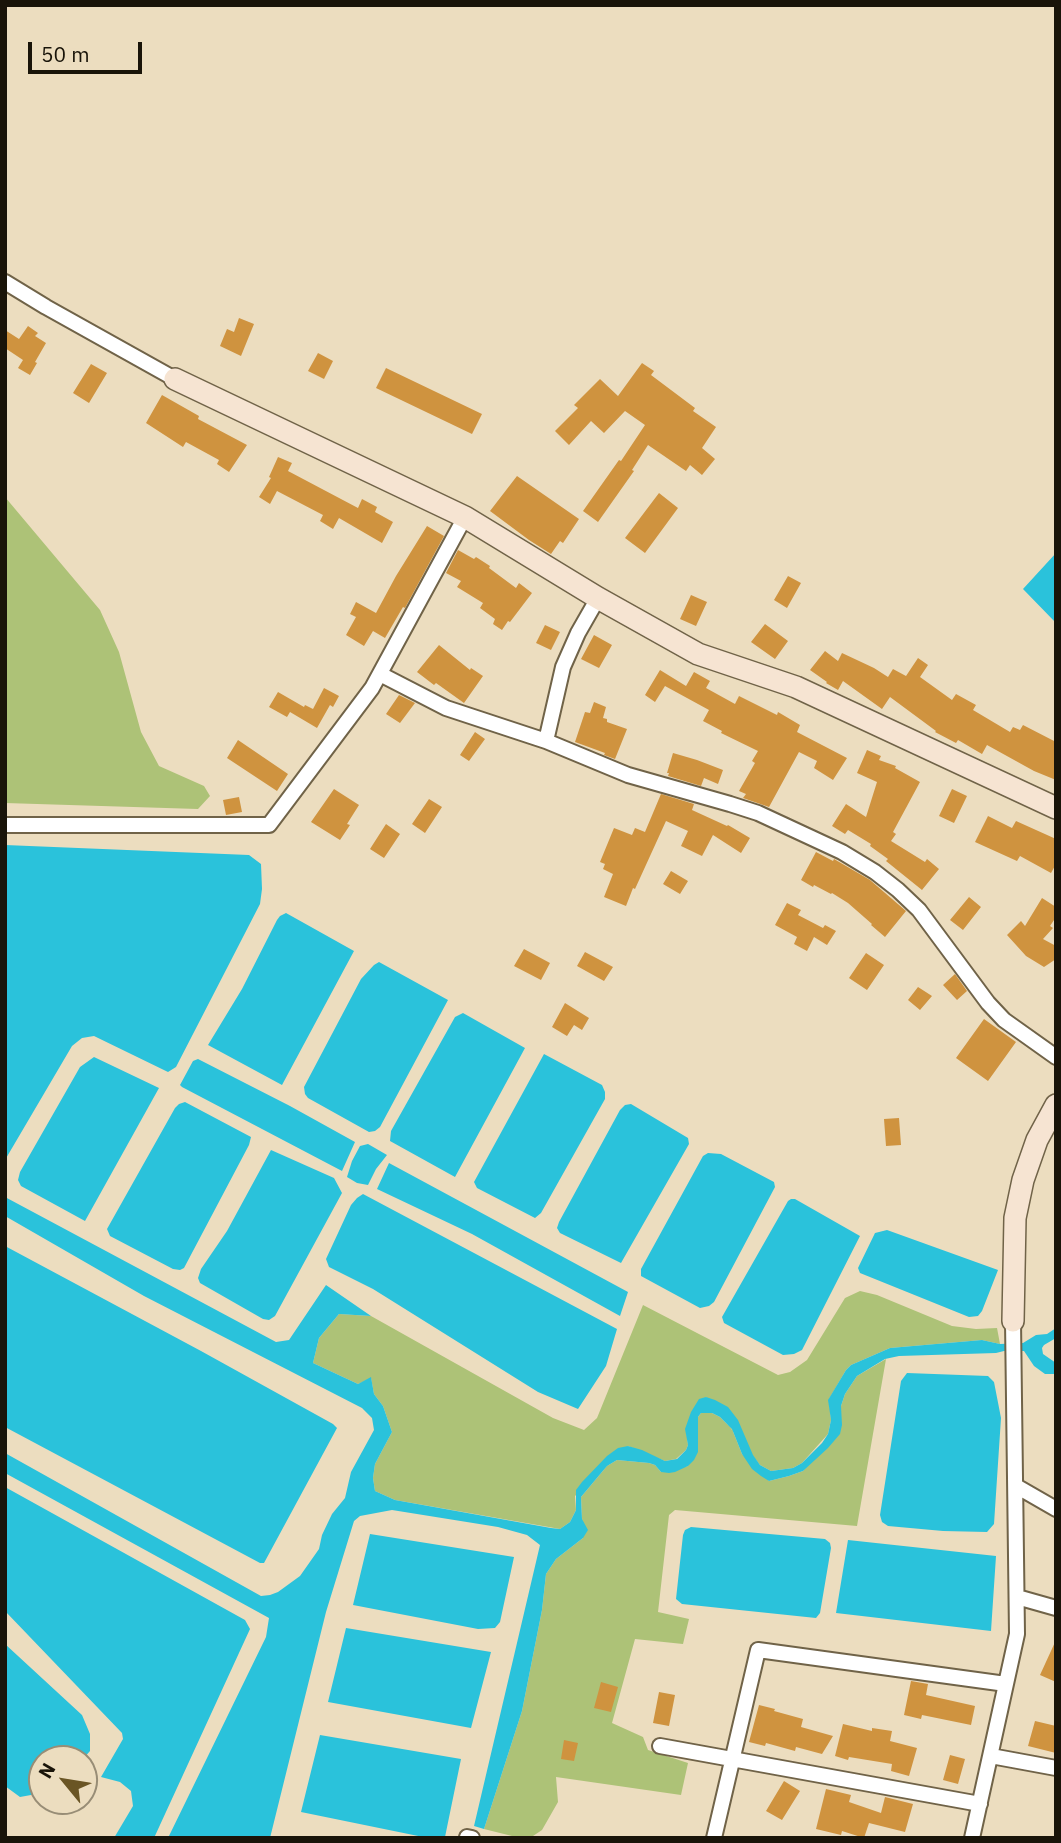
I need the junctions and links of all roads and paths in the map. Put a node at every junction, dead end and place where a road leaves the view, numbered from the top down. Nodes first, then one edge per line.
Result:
1 (5, 282) edge
2 (175, 379) joint
3 (465, 517) junction
4 (598, 598) junction
5 (380, 674) junction
6 (546, 741) junction
7 (1056, 808) edge
8 (5, 825) edge
9 (1056, 1057) edge
10 (1056, 1105) edge
11 (1013, 1321) joint
12 (1016, 1486) junction
13 (1056, 1509) edge
14 (1017, 1597) junction
15 (1056, 1608) edge
16 (1006, 1684) junction
17 (660, 1746) dead end
18 (991, 1756) junction
19 (733, 1759) junction
20 (1056, 1768) edge
21 (980, 1804) junction
22 (714, 1838) edge
23 (972, 1838) edge

1 - 2 street
2 - 3 street
3 - 4 street
3 - 5 street
4 - 6 street
4 - 7 street
5 - 6 street
5 - 8 street
6 - 9 street
10 - 11 street
11 - 12 street
12 - 13 street
12 - 14 street
14 - 15 street
14 - 16 street
16 - 18 street
16 - 19 street
17 - 19 street
18 - 20 street
18 - 21 street
19 - 21 street
19 - 22 street
21 - 23 street

